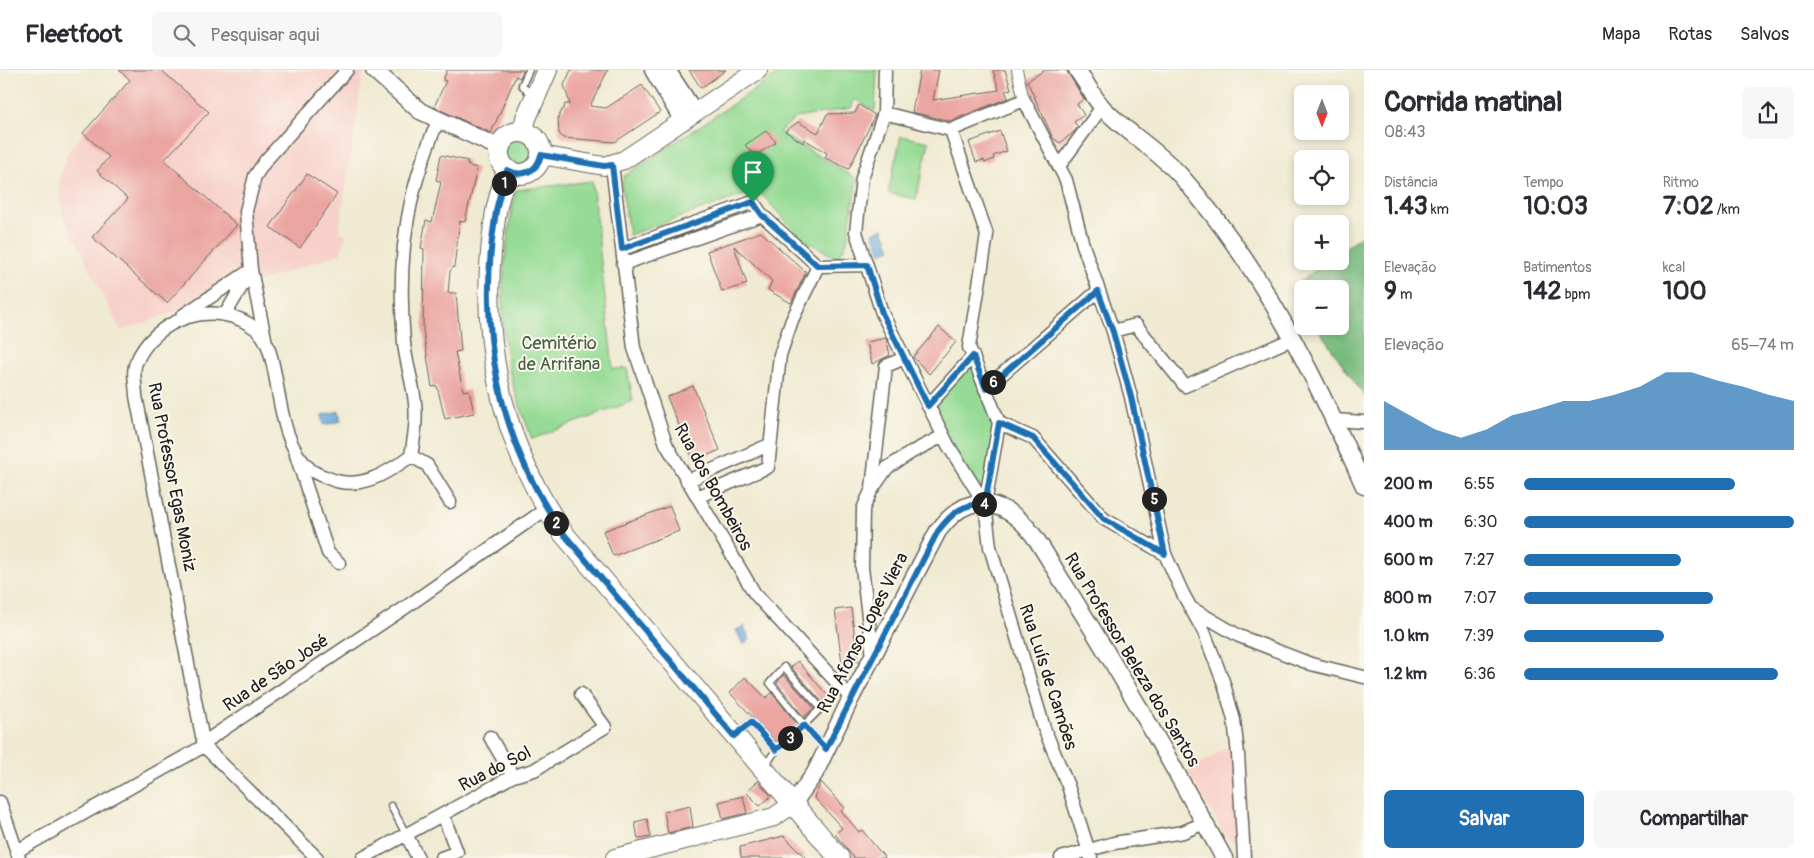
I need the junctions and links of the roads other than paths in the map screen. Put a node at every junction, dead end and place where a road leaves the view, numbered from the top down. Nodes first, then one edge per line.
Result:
1 (347, 70) edge
2 (374, 70) edge
3 (529, 70) edge
4 (546, 70) edge
5 (653, 70) edge
6 (667, 70) edge
7 (758, 70) edge
8 (885, 70) edge
9 (1017, 70) edge
10 (1078, 70) edge
11 (534, 99) junction
12 (1024, 100) junction
13 (1102, 107) junction
14 (884, 112) junction
15 (689, 117) junction
16 (438, 121) junction
17 (951, 130) junction
18 (523, 132) junction
19 (500, 148) junction
20 (541, 155) junction
21 (612, 165) junction
22 (1059, 166) junction
23 (507, 170) junction
24 (762, 215) junction
25 (704, 219) junction
26 (710, 233) junction
27 (622, 249) junction
28 (623, 264) junction
29 (867, 265) junction
30 (818, 266) junction
31 (251, 270) junction
32 (1098, 291) junction
33 (225, 315) junction
34 (176, 320) junction
35 (1113, 332) junction
36 (265, 338) junction
37 (1292, 338) junction
38 (973, 356) junction
39 (900, 360) dead end
40 (986, 389) junction
41 (928, 406) junction
42 (1334, 420) junction
43 (1364, 422) edge
44 (999, 423) junction
45 (943, 436) junction
46 (770, 445) junction
47 (294, 450) junction
48 (411, 456) junction
49 (687, 481) junction
50 (1364, 486) edge
51 (872, 491) junction
52 (697, 497) junction
53 (450, 502) dead end
54 (985, 504) junction
55 (546, 509) junction
56 (1165, 554) junction
57 (339, 563) dead end
58 (1190, 608) junction
59 (873, 656) junction
60 (1364, 677) edge
61 (581, 694) dead end
62 (851, 698) junction
63 (804, 725) junction
64 (734, 736) junction
65 (490, 737) dead end
66 (204, 746) junction
67 (826, 749) junction
68 (776, 750) junction
69 (763, 769) junction
70 (513, 776) junction
71 (0, 802) edge
72 (793, 804) junction
73 (391, 806) dead end
74 (443, 815) junction
75 (1204, 823) junction
76 (407, 836) junction
77 (1089, 854) edge
78 (18, 855) edge
79 (371, 856) edge
80 (317, 858) edge
81 (418, 858) edge
82 (441, 858) edge
83 (615, 858) edge
84 (839, 858) edge
85 (1061, 858) edge
86 (1224, 858) edge
87 (1244, 858) edge

1 - 31 street
2 - 16 street
3 - 11 lane
4 - 11 main road
5 - 15 street
6 - 15 street
7 - 15 main road
8 - 14 street
9 - 12 street
10 - 13 street
11 - 18 main road
12 - 17 street
12 - 22 street
13 - 22 street
13 - 37 street
14 - 17 street
14 - 29 street
15 - 21 main road
16 - 19 street
16 - 48 street
17 - 38 street
18 - 19 main road
18 - 20 main road
19 - 23 main road
20 - 21 main road
20 - 23 main road
21 - 27 street, Rua dos Bombeiros
22 - 32 street
23 - 55 main road
24 - 25 street
24 - 26 street
24 - 30 street
25 - 26 street
25 - 27 street
26 - 28 street
27 - 28 street, Rua dos Bombeiros
28 - 49 street, Rua dos Bombeiros
29 - 30 street
29 - 41 street
30 - 46 street
31 - 33 street
31 - 34 street
31 - 36 street
32 - 35 street
32 - 40 street
33 - 34 street, Rua Professor Egas Moniz
33 - 36 street, Rua Professor Egas Moniz
34 - 66 street, Rua Professor Egas Moniz
35 - 37 street
35 - 56 street
36 - 47 street
37 - 42 street
38 - 40 street
38 - 41 street
39 - 51 street
40 - 44 street
41 - 45 street
42 - 43 street
42 - 50 street
44 - 54 street
44 - 56 street
45 - 51 street
45 - 54 street
46 - 49 street
46 - 52 street
47 - 48 street
47 - 57 street
48 - 53 street
49 - 52 street, Rua dos Bombeiros
51 - 59 street
52 - 62 street, Rua dos Bombeiros
54 - 59 street, Rua Afonso Lopes Viera
54 - 75 street, Rua Professor Beleza dos Santos
54 - 77 street, Rua Luís de Camões
55 - 64 main road
55 - 66 street, Rua de São José
56 - 58 street
58 - 60 street
58 - 87 street
59 - 62 street, Rua Afonso Lopes Viera
61 - 70 street, Rua do Sol
62 - 67 street, Rua Afonso Lopes Viera
63 - 63 lane
63 - 67 lane
63 - 68 lane
64 - 68 lane
64 - 69 main road
65 - 70 street
66 - 78 street, Rua de São José
66 - 80 street
67 - 72 street, Rua Afonso Lopes Viera
68 - 69 lane
69 - 72 main road
70 - 74 street, Rua do Sol
71 - 78 street
72 - 83 main road
72 - 84 main road
73 - 76 lane
74 - 76 street, Rua do Sol
74 - 82 street
75 - 77 street
75 - 86 street, Rua Professor Beleza dos Santos
76 - 79 street, Rua do Sol
76 - 81 street
77 - 85 street

